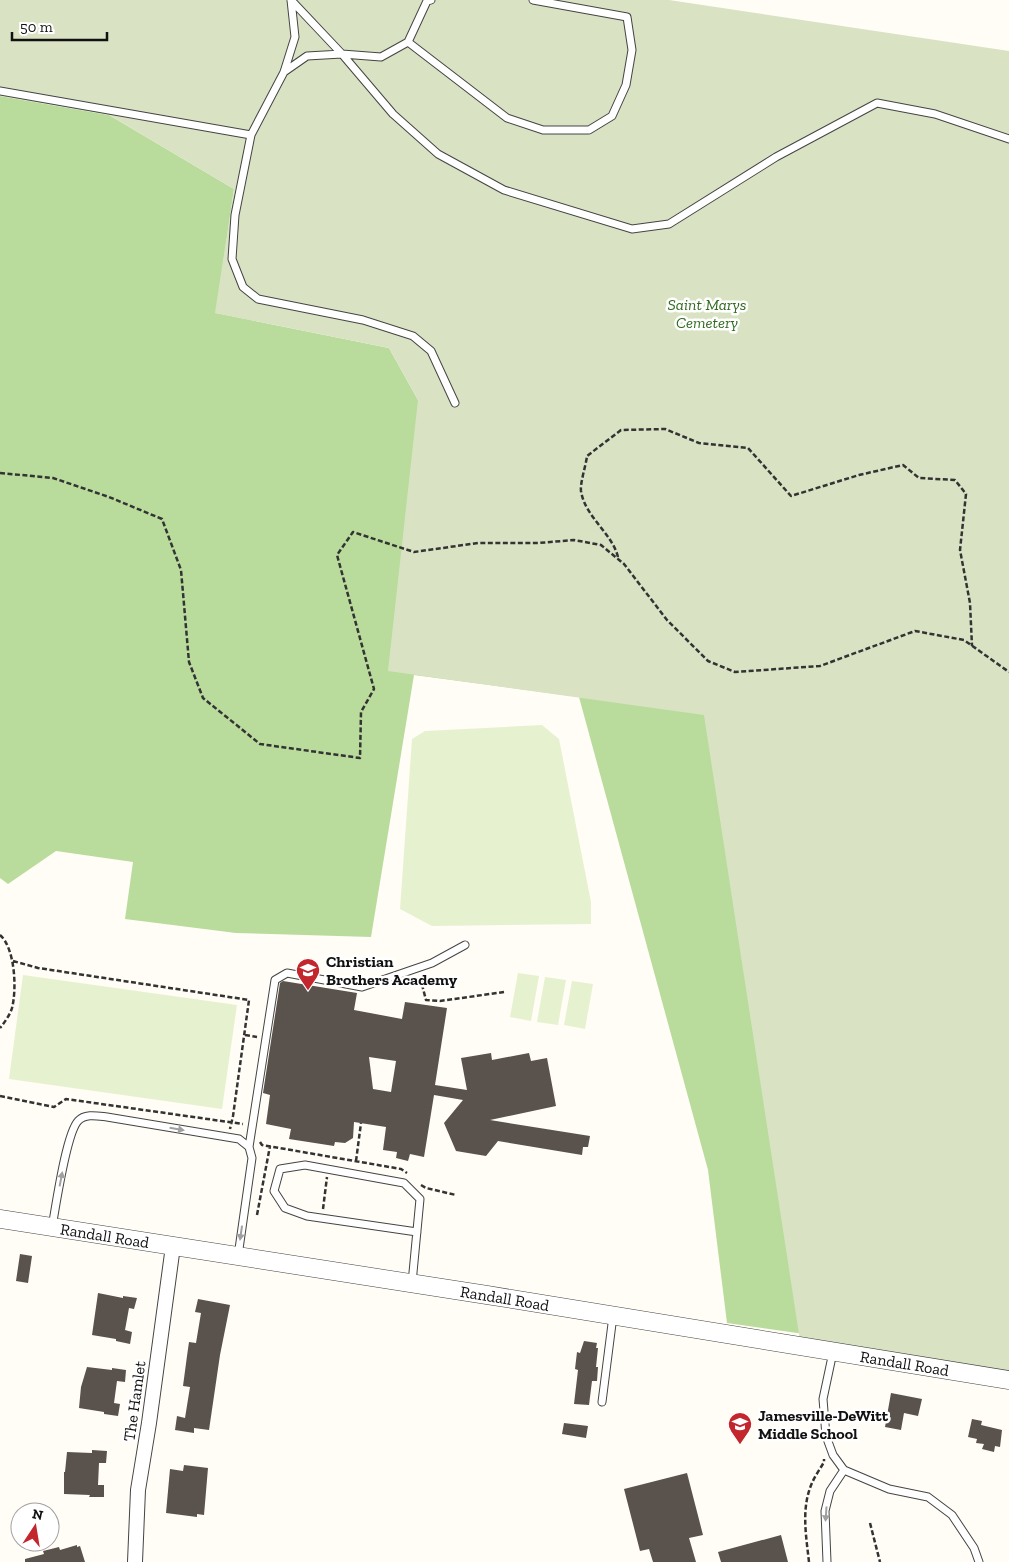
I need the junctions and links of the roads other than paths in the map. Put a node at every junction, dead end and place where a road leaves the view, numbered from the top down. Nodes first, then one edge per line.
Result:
1 (431, 0) edge
2 (533, 0) edge
3 (408, 42) junction
4 (342, 54) junction
5 (284, 72) junction
6 (0, 91) edge
7 (251, 135) junction
8 (1009, 139) edge
9 (455, 403) dead end
10 (465, 945) dead end
11 (248, 1147) junction
12 (0, 1218) edge
13 (52, 1227) junction
14 (417, 1232) junction
15 (173, 1246) junction
16 (238, 1256) junction
17 (412, 1283) junction
18 (613, 1316) junction
19 (833, 1352) junction
20 (1009, 1380) edge
21 (602, 1402) dead end
22 (844, 1470) junction
23 (135, 1562) edge
24 (827, 1562) edge
25 (979, 1562) edge

1 - 3 lane
2 - 3 lane
3 - 4 lane
4 - 5 lane
4 - 5 lane
4 - 8 lane
5 - 7 lane
6 - 7 lane
7 - 9 lane
10 - 11 lane
13 -> 11 lane
11 -> 16 lane
12 - 13 street, Randall Road
13 - 15 street, Randall Road
14 - 14 lane
14 - 17 lane
15 - 16 street, Randall Road
15 - 23 street, The Hamlet
16 - 17 street, Randall Road
17 - 18 street, Randall Road
18 - 19 street, Randall Road
18 - 21 lane
19 - 20 street, Randall Road
19 - 22 lane
22 -> 24 lane
22 - 25 lane

